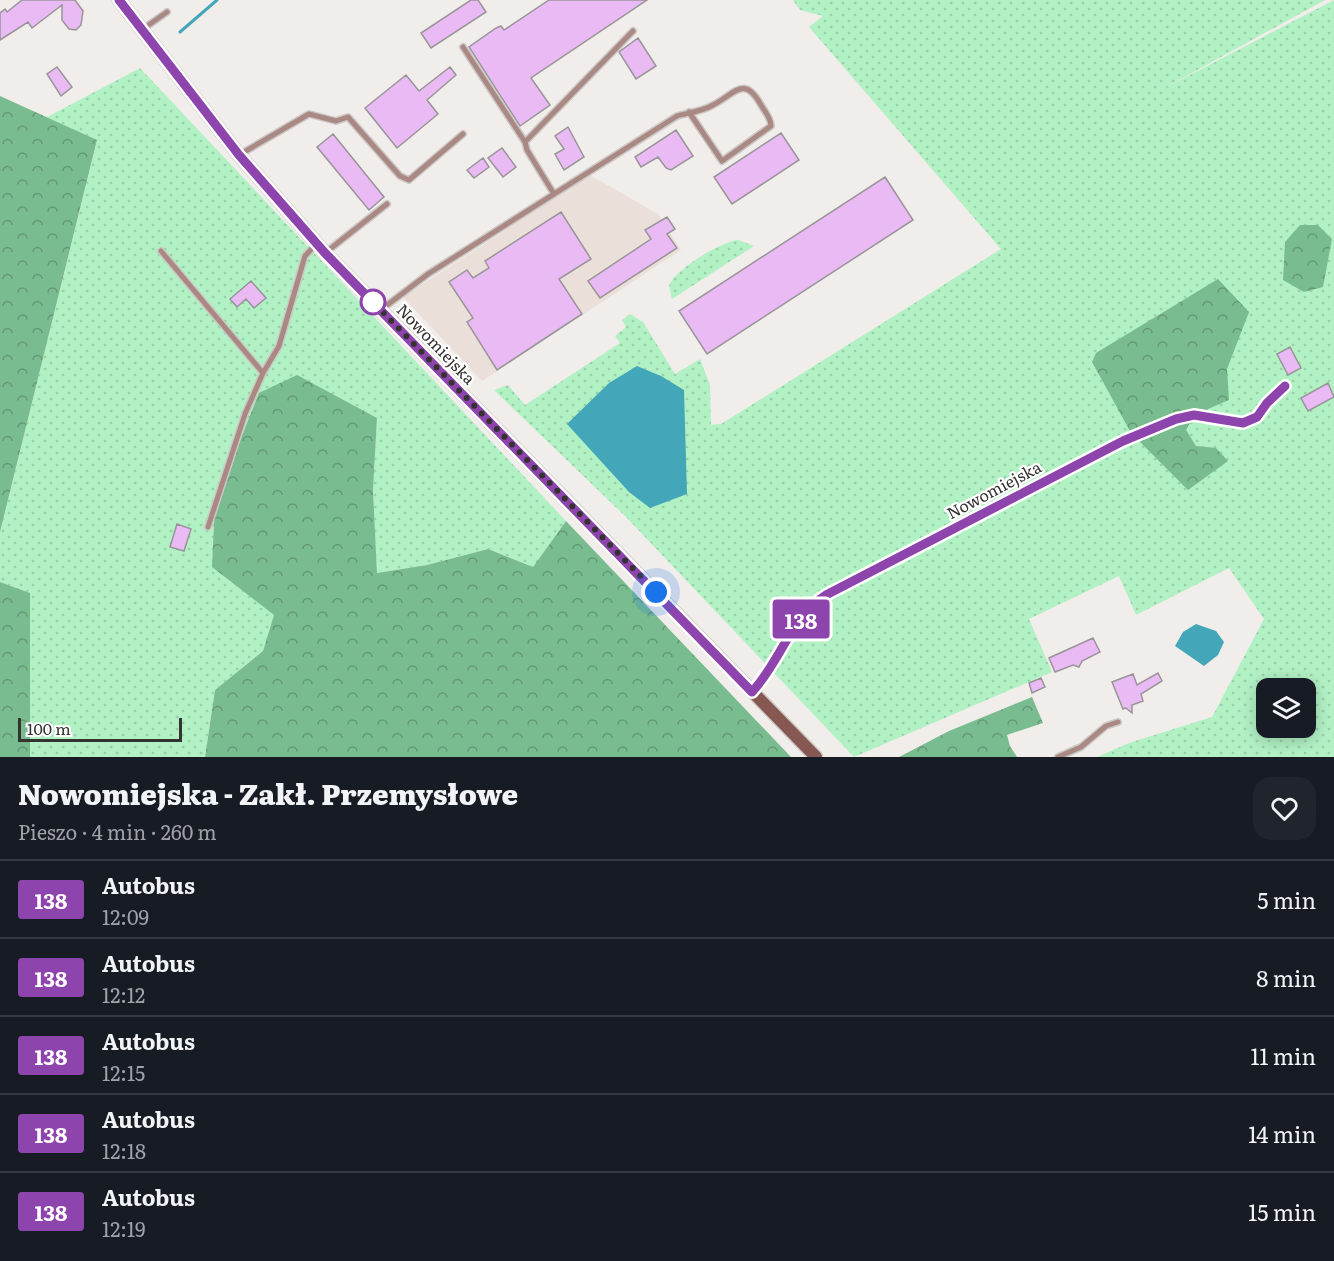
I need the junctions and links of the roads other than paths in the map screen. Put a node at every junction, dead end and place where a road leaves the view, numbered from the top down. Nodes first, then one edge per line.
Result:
1 (119, 0) edge
2 (167, 12) dead end
3 (142, 30) junction
4 (633, 31) dead end
5 (463, 47) dead end
6 (689, 112) junction
7 (463, 134) dead end
8 (525, 142) junction
9 (239, 155) junction
10 (554, 194) junction
11 (387, 204) dead end
12 (321, 248) junction
13 (162, 251) dead end
14 (380, 310) junction
15 (263, 373) junction
16 (1285, 386) dead end
17 (208, 527) dead end
18 (752, 692) junction
19 (1118, 722) dead end
20 (816, 757) edge
21 (1058, 757) edge

1 - 3 street, Nowomiejska
2 - 3 lane
3 - 9 street, Nowomiejska
4 - 8 lane
5 - 8 lane
6 - 6 lane
6 - 10 lane
7 - 9 lane
8 - 10 lane
9 - 12 street, Nowomiejska
10 - 14 lane
11 - 12 lane
12 - 14 street, Nowomiejska
12 - 15 lane
13 - 15 lane
14 - 18 street, Nowomiejska
15 - 17 lane
16 - 18 lane, Nowomiejska
18 - 20 street, Nowomiejska
19 - 21 lane

